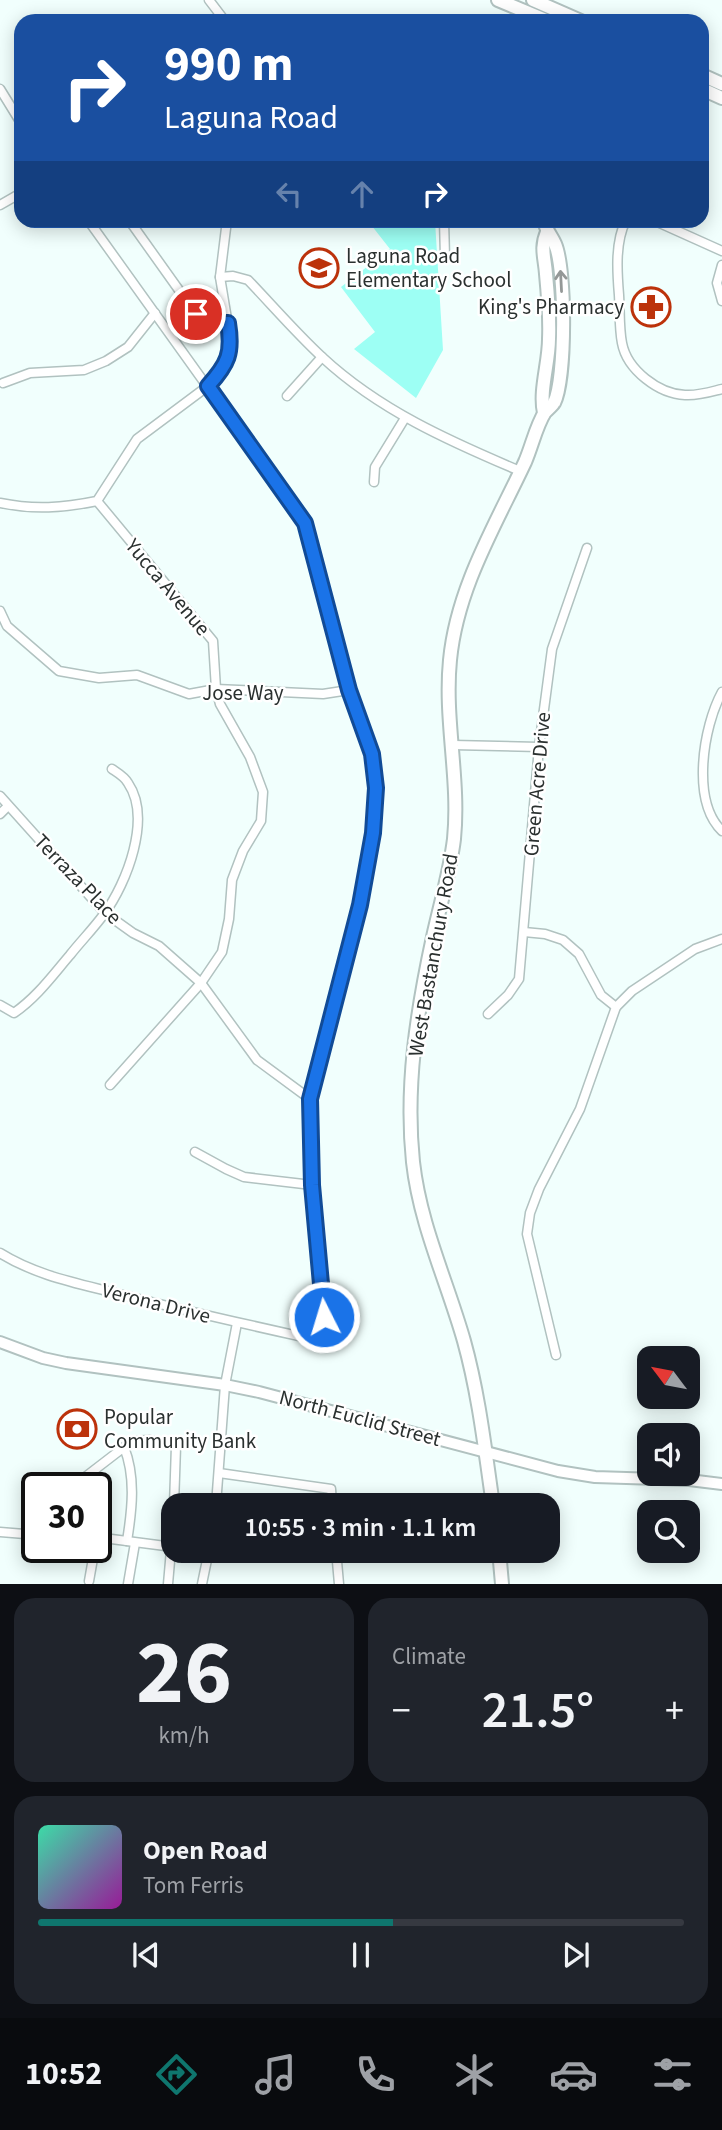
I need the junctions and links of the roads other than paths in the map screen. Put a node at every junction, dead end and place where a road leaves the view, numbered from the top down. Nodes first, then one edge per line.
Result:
1 (498, 0) edge
2 (536, 10) edge
3 (0, 89) edge
4 (14, 112) edge
5 (94, 228) edge
6 (135, 228) edge
7 (227, 228) edge
8 (444, 228) edge
9 (546, 228) edge
10 (623, 228) edge
11 (671, 228) edge
12 (722, 251) edge
13 (445, 257) dead end
14 (722, 265) edge
15 (220, 277) junction
16 (722, 301) edge
17 (155, 313) junction
18 (228, 323) junction
19 (322, 357) junction
20 (3, 383) dead end
21 (208, 386) junction
22 (722, 389) edge
23 (287, 396) dead end
24 (405, 418) junction
25 (520, 471) junction
26 (374, 482) dead end
27 (97, 501) junction
28 (0, 503) edge
29 (587, 548) dead end
30 (0, 611) edge
31 (216, 689) junction
32 (349, 690) junction
33 (722, 692) edge
34 (453, 745) junction
35 (539, 747) junction
36 (112, 769) dead end
37 (0, 796) edge
38 (8, 806) junction
39 (0, 814) edge
40 (722, 831) edge
41 (105, 913) junction
42 (524, 932) junction
43 (722, 939) edge
44 (201, 983) junction
45 (0, 1005) edge
46 (616, 1007) junction
47 (488, 1014) dead end
48 (110, 1085) dead end
49 (310, 1099) junction
50 (195, 1152) dead end
51 (312, 1185) junction
52 (0, 1253) edge
53 (237, 1323) junction
54 (0, 1342) edge
55 (556, 1355) dead end
56 (225, 1385) junction
57 (127, 1441) junction
58 (485, 1450) junction
59 (91, 1472) edge
60 (219, 1473) junction
61 (722, 1484) edge
62 (174, 1493) edge
63 (217, 1493) edge
64 (331, 1493) edge
65 (491, 1493) edge
66 (0, 1532) edge
67 (21, 1534) edge
68 (112, 1540) edge
69 (131, 1542) junction
70 (161, 1546) edge
71 (92, 1563) edge
72 (171, 1563) edge
73 (206, 1563) edge
74 (337, 1563) edge
75 (500, 1563) edge
76 (89, 1581) dead end
77 (128, 1584) edge
78 (168, 1584) edge
79 (202, 1584) edge
80 (339, 1584) edge
81 (502, 1584) edge

1 - 2 main road
3 - 4 street
5 - 17 street
6 - 18 street
7 - 15 street
8 - 13 street
9 - 25 main road, West Bastanchury Road
10 - 22 street
11 - 12 street
14 - 16 street
15 - 18 street
15 - 19 street
17 - 20 street
17 - 21 street
18 - 21 street
19 - 23 street
19 - 24 street
21 - 27 street
21 - 32 street
24 - 25 street
24 - 26 street
25 - 34 main road, West Bastanchury Road
27 - 28 street
27 - 31 street, Yucca Avenue
29 - 35 street, Green Acre Drive
30 - 31 street, Jose Way
31 - 32 street, Jose Way
31 - 44 street, Yucca Avenue
32 - 49 street
33 - 40 street
34 - 35 street
34 - 58 main road, West Bastanchury Road
35 - 42 street, Green Acre Drive
36 - 41 street
37 - 38 street, Terraza Place
38 - 39 street
38 - 41 street, Terraza Place
41 - 44 street, Terraza Place
41 - 45 street
42 - 46 street
42 - 47 street, Green Acre Drive
43 - 46 street
44 - 48 street, Yucca Avenue
44 - 49 street, Terraza Place
46 - 55 street
49 - 51 street
50 - 51 street
51 - 53 street, Verona Drive
52 - 53 street, Verona Drive
53 - 56 street
54 - 56 main road, North Euclid Street
56 - 58 main road, North Euclid Street
56 - 60 street
57 - 59 street
57 - 62 street
57 - 69 street
58 - 61 main road, North Euclid Street
58 - 65 main road, West Bastanchury Road
60 - 63 street
60 - 64 street
66 - 67 street
68 - 69 street
69 - 70 street
69 - 77 street
71 - 76 street
72 - 78 street
73 - 79 street
74 - 80 street
75 - 81 main road

